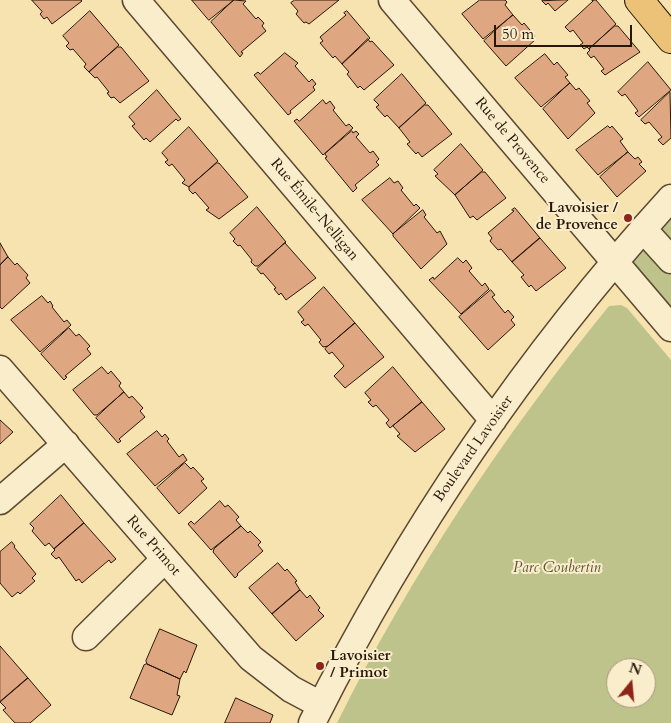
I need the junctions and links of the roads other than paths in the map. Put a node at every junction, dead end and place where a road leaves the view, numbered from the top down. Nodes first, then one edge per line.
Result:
1 (136, 0) edge
2 (392, 0) edge
3 (639, 0) edge
4 (671, 39) edge
5 (671, 198) edge
6 (643, 228) junction
7 (671, 260) edge
8 (615, 262) junction
9 (671, 328) edge
10 (0, 369) edge
11 (493, 420) junction
12 (66, 444) junction
13 (0, 501) edge
14 (164, 560) junction
15 (86, 637) dead end
16 (316, 714) edge

1 - 11 street, Rue Émile-Nelligan
2 - 8 street, Rue de Provence
3 - 4 main road
5 - 6 street, Boulevard Lavoisier
6 - 7 street
6 - 8 street, Boulevard Lavoisier
8 - 9 street, Rue de Provence
8 - 11 street, Boulevard Lavoisier
10 - 12 street, Rue Primot
11 - 16 street, Boulevard Lavoisier
12 - 13 street
12 - 14 street, Rue Primot
14 - 15 street
14 - 16 street, Rue Primot

